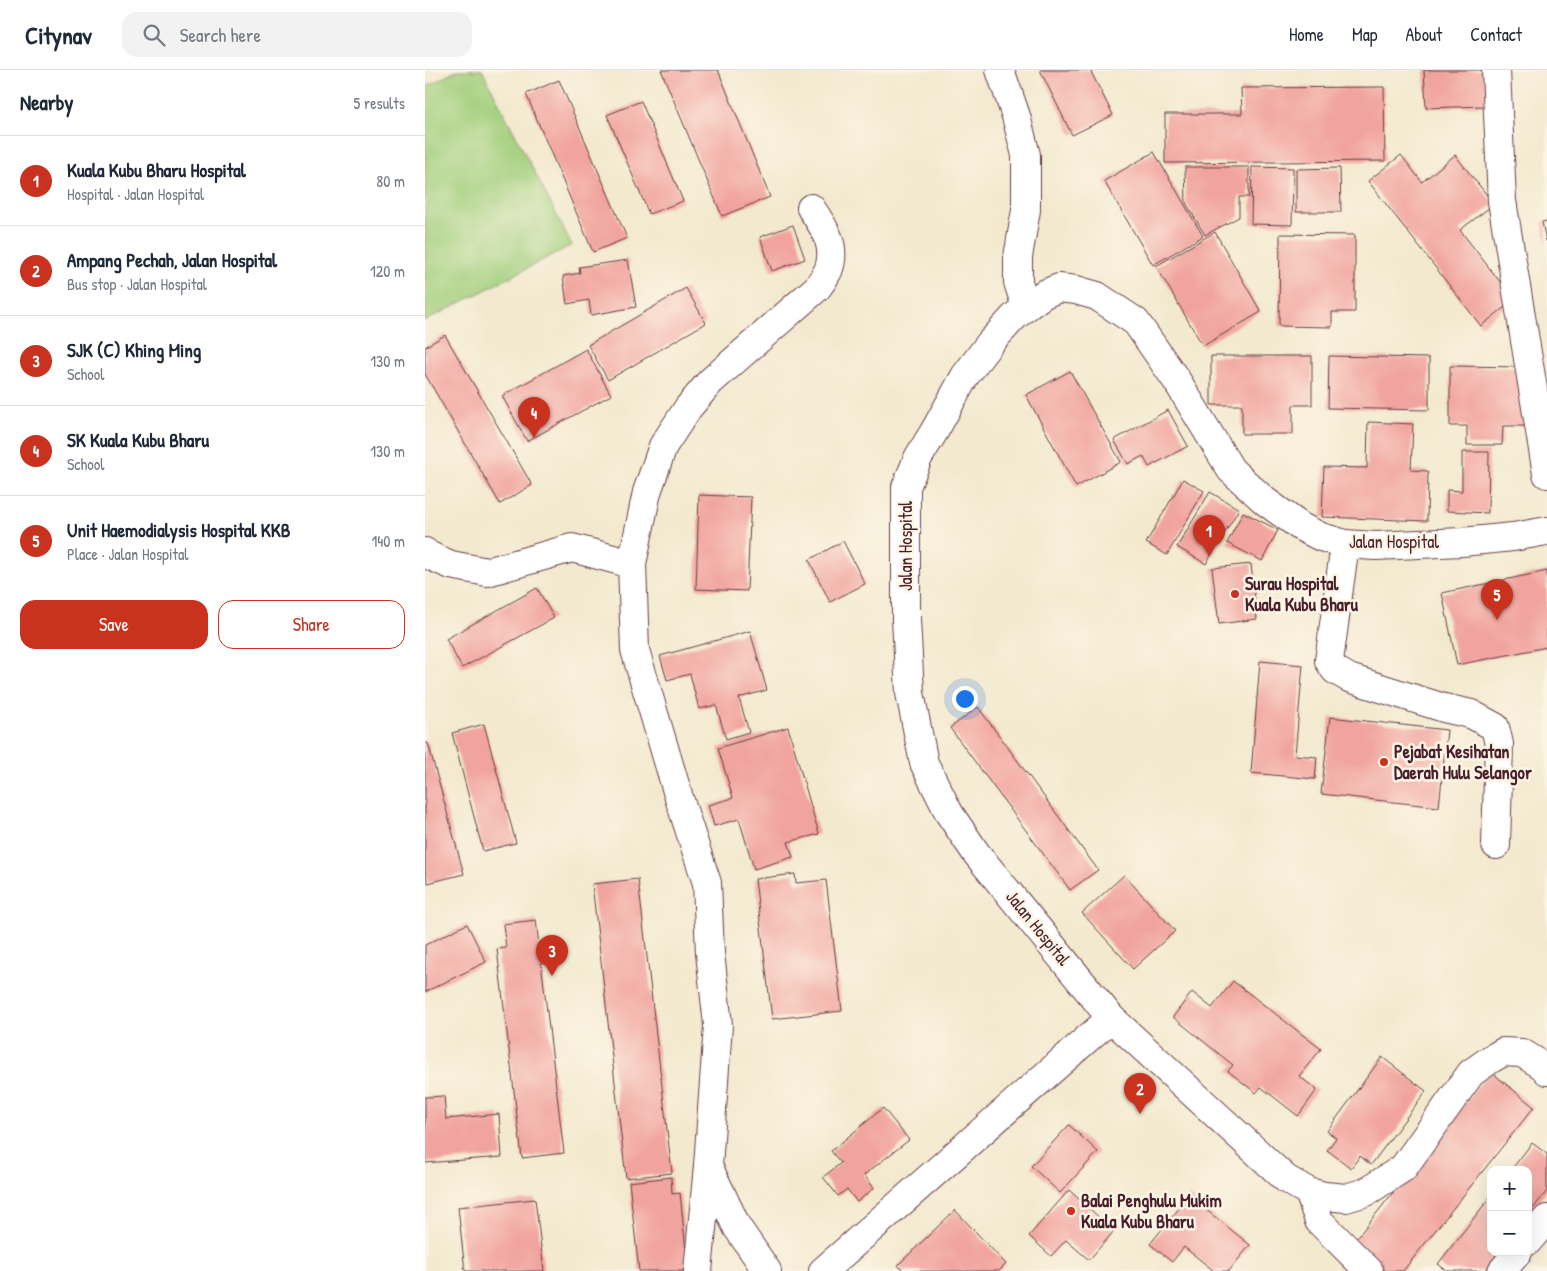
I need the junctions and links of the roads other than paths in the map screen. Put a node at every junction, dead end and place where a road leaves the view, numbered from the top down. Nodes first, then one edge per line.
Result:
1 (1000, 70) edge
2 (1496, 70) edge
3 (811, 208) dead end
4 (1026, 307) junction
5 (1547, 474) edge
6 (1547, 531) edge
7 (1345, 544) junction
8 (425, 552) edge
9 (632, 564) junction
10 (1496, 845) dead end
11 (1111, 1018) junction
12 (1547, 1071) edge
13 (708, 1166) junction
14 (1309, 1192) junction
15 (1547, 1219) edge
16 (1532, 1236) edge
17 (1515, 1256) edge
18 (698, 1271) edge
19 (767, 1271) edge
20 (823, 1271) edge
21 (1369, 1271) edge
22 (1502, 1271) edge

1 - 4 street
2 - 5 street
3 - 9 street
4 - 7 street, Jalan Hospital
4 - 11 street, Jalan Hospital
6 - 7 street, Jalan Hospital
7 - 10 street
8 - 9 street
9 - 13 street
11 - 14 street, Jalan Hospital
11 - 20 street
12 - 14 street, Jalan Hospital
13 - 18 street
13 - 19 street
14 - 21 street
15 - 16 street
17 - 22 street

